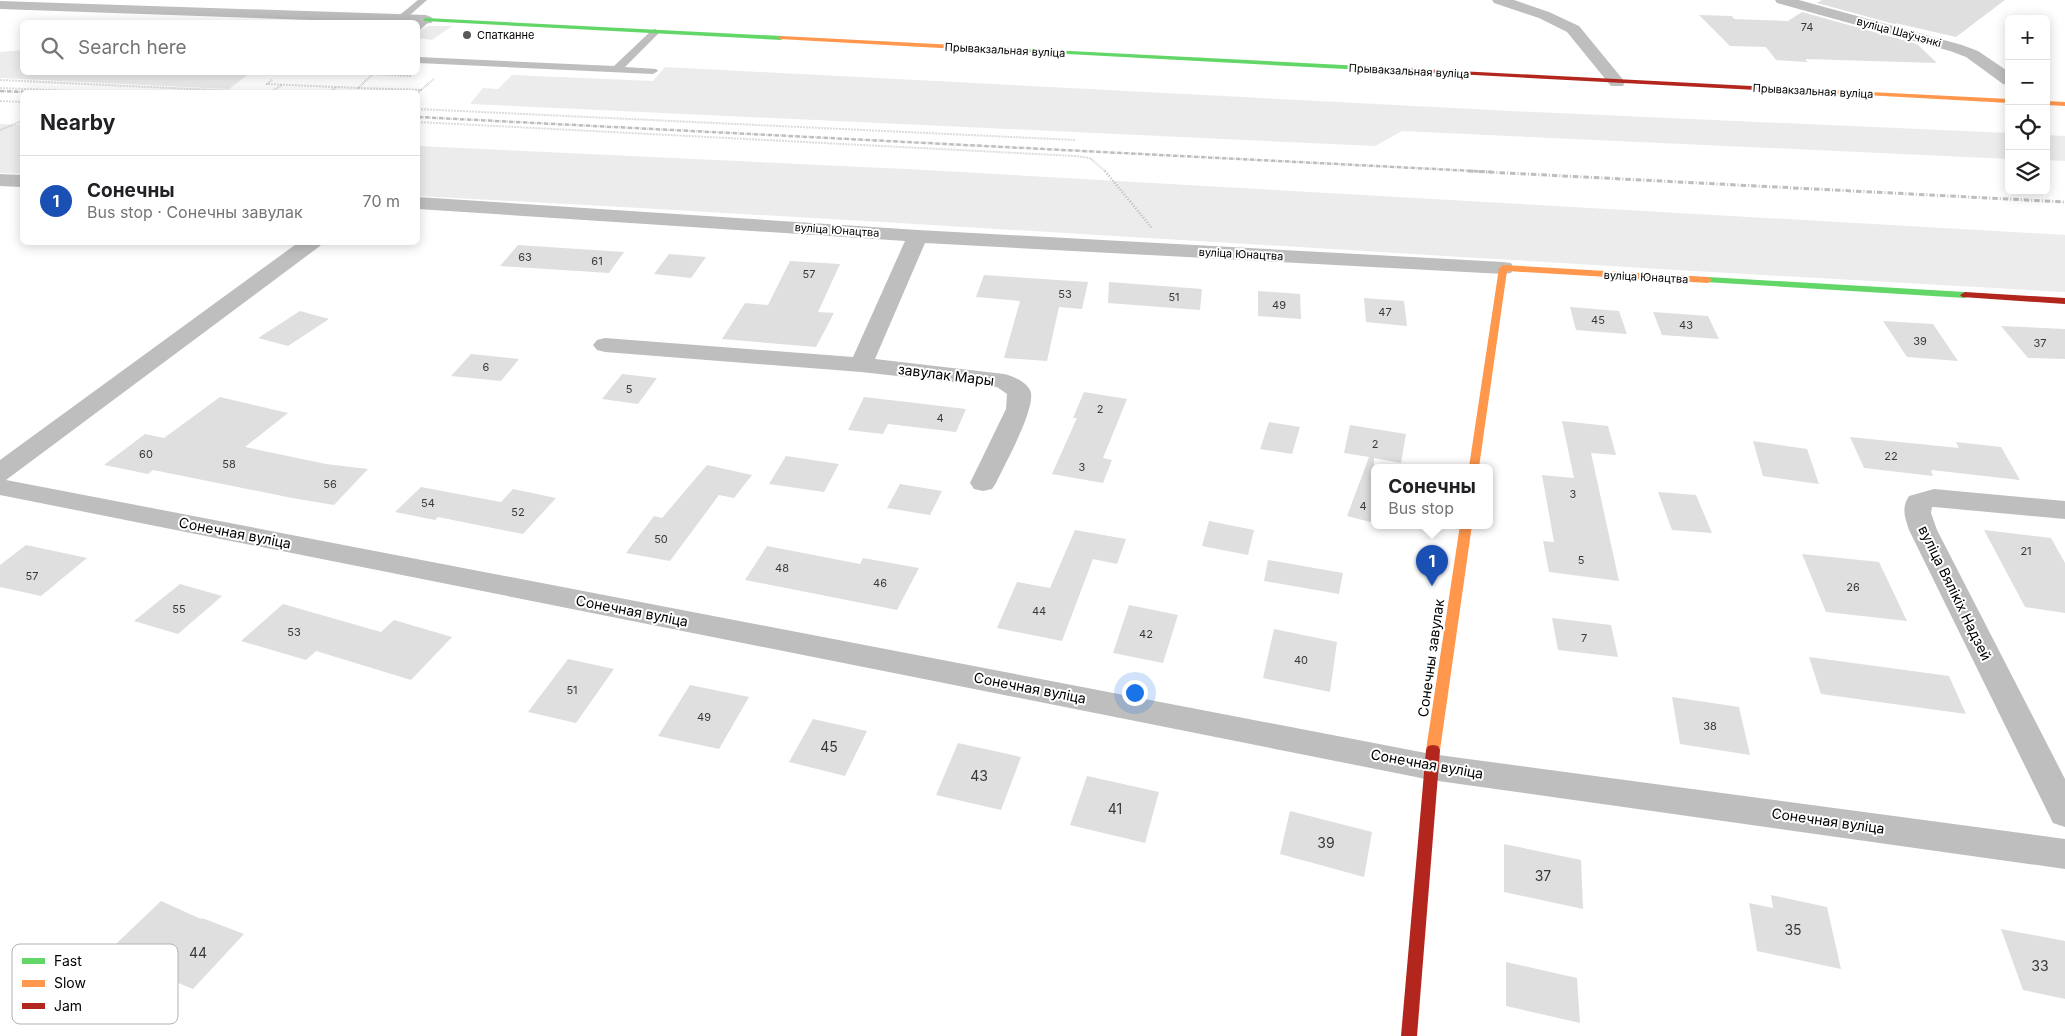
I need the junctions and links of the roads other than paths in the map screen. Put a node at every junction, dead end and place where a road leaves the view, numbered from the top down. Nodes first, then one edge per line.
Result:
1 (423, 0) edge
2 (1499, 0) edge
3 (1782, 0) edge
4 (0, 5) edge
5 (440, 10) dead end
6 (336, 20) edge
7 (399, 20) joint
8 (422, 24) edge
9 (654, 32) junction
10 (420, 60) edge
11 (618, 69) junction
12 (653, 71) dead end
13 (2005, 77) edge
14 (1617, 82) junction
15 (2005, 101) edge
16 (2050, 103) edge
17 (2065, 104) edge
18 (0, 180) edge
19 (20, 181) edge
20 (420, 203) edge
21 (918, 236) junction
22 (309, 245) edge
23 (1503, 268) junction
24 (2065, 301) edge
25 (605, 345) dead end
26 (861, 365) junction
27 (1474, 464) edge
28 (0, 473) edge
29 (983, 483) dead end
30 (0, 487) edge
31 (2065, 510) edge
32 (1465, 529) edge
33 (1431, 767) junction
34 (2065, 813) edge
35 (2065, 854) edge
36 (1409, 1036) edge

1 - 7 lane
2 - 14 street
3 - 13 street, вуліца Шаўчэнкі
4 - 6 street, Прывакзальная вуліца
5 - 8 street
6 - 7 street, Прывакзальная вуліца
8 - 9 street, Прывакзальная вуліца
9 - 11 lane
9 - 14 street, Прывакзальная вуліца
10 - 11 lane
11 - 12 lane
14 - 15 street, Прывакзальная вуліца
16 - 17 street
18 - 19 street
20 - 21 street, вуліца Юнацтва
21 - 23 street, вуліца Юнацтва
21 - 26 street
22 - 28 street
23 - 24 street, вуліца Юнацтва
23 - 27 street
25 - 26 street, завулак Мары
26 - 29 street, завулак Мары
30 - 33 street, Сонечная вуліца
31 - 34 street, вуліца Вялікіх Надзей
32 - 33 street, Сонечны завулак
33 - 35 street, Сонечная вуліца
33 - 36 street, Сонечны завулак

